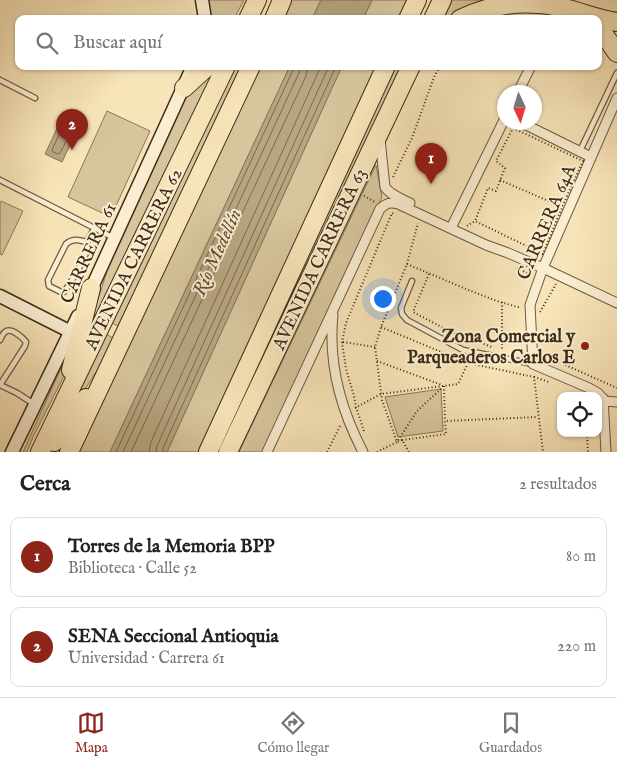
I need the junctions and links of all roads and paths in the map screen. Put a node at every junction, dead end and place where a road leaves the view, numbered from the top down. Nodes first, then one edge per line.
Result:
1 (282, 0) edge
2 (417, 0) edge
3 (442, 0) edge
4 (202, 2) edge
5 (557, 13) edge
6 (204, 15) edge
7 (276, 15) edge
8 (410, 15) edge
9 (435, 15) edge
10 (470, 15) edge
11 (602, 21) edge
12 (617, 22) edge
13 (602, 31) edge
14 (617, 53) edge
15 (191, 70) edge
16 (204, 70) edge
17 (224, 70) edge
18 (249, 70) edge
19 (384, 70) edge
20 (410, 70) edge
21 (438, 70) edge
22 (529, 70) edge
23 (617, 74) edge
24 (0, 80) edge
25 (522, 85) edge
26 (184, 88) junction
27 (35, 98) dead end
28 (616, 101) edge
29 (499, 130) edge
30 (536, 130) edge
31 (379, 133) junction
32 (580, 152) junction
33 (592, 157) junction
34 (0, 180) edge
35 (500, 180) junction
36 (352, 190) junction
37 (387, 191) junction
38 (383, 206) junction
39 (562, 207) junction
40 (401, 216) dead end
41 (475, 221) junction
42 (418, 223) dead end
43 (452, 226) junction
44 (464, 228) junction
45 (94, 229) junction
46 (114, 238) junction
47 (87, 242) junction
48 (508, 253) junction
49 (407, 264) junction
50 (515, 268) dead end
51 (543, 268) junction
52 (430, 274) junction
53 (533, 276) dead end
54 (412, 281) dead end
55 (557, 283) dead end
56 (91, 288) junction
57 (0, 296) edge
58 (502, 302) junction
59 (617, 303) edge
60 (333, 309) junction
61 (523, 309) dead end
62 (540, 312) dead end
63 (381, 327) junction
64 (71, 332) junction
65 (0, 340) edge
66 (342, 342) junction
67 (375, 347) junction
68 (494, 348) dead end
69 (502, 351) dead end
70 (541, 354) dead end
71 (377, 361) junction
72 (111, 363) junction
73 (468, 363) junction
74 (533, 364) junction
75 (0, 385) edge
76 (444, 386) junction
77 (617, 388) edge
78 (381, 394) junction
79 (603, 398) junction
80 (617, 402) edge
81 (35, 405) junction
82 (63, 405) junction
83 (355, 408) junction
84 (538, 417) junction
85 (224, 419) junction
86 (445, 421) junction
87 (341, 426) dead end
88 (366, 434) dead end
89 (587, 437) edge
90 (402, 440) junction
91 (397, 442) junction
92 (12, 452) edge
93 (40, 452) edge
94 (47, 452) edge
95 (69, 452) edge
96 (208, 452) edge
97 (218, 452) edge
98 (228, 452) edge
99 (266, 452) edge
100 (327, 452) edge
101 (363, 452) edge
102 (377, 452) edge
103 (409, 452) edge
104 (542, 452) edge
105 (588, 452) edge
106 (606, 452) edge

1 - 7 highway
2 - 8 highway
3 - 9 highway
4 - 6 street
5 - 10 highway
11 - 12 highway
13 - 14 highway
15 - 26 street, CARRERA 61
16 - 26 highway
17 - 82 highway, AVENIDA CARRERA 62
18 - 72 highway, AVENIDA CARRERA 62
19 - 85 highway, AVENIDA CARRERA 63
20 - 31 highway, AVENIDA CARRERA 63
21 - 37 path
22 - 25 street
23 - 32 lane
24 - 27 lane
26 - 46 street, CARRERA 61
28 - 33 street, CARRERA 64A
29 - 43 street
30 - 32 street
31 - 36 highway, AVENIDA CARRERA 63
31 - 37 street
32 - 33 street
33 - 51 street, CARRERA 64A
34 - 45 lane
35 - 39 path
35 - 39 path
35 - 41 path
36 - 38 path
36 - 98 highway, AVENIDA CARRERA 63
37 - 43 street
38 - 43 street
38 - 60 street
39 - 41 path
40 - 66 path
41 - 44 path
42 - 49 path
43 - 44 street
43 - 48 street
44 - 48 street
45 - 46 lane
45 - 47 lane
46 - 56 street, CARRERA 61
47 - 47 lane
48 - 51 street
49 - 52 path
49 - 63 path
50 - 53 path
51 - 59 street
51 - 74 street, CARRERA 64A
52 - 58 path
52 - 68 path
54 - 74 lane
55 - 62 path
56 - 64 street, CARRERA 61
56 - 82 highway
57 - 64 street
58 - 61 path
58 - 69 path
60 - 99 street
60 - 101 street
63 - 67 path
63 - 73 path
64 - 81 street, CARRERA 61
65 - 75 lane
66 - 67 path
66 - 83 path
67 - 71 path
70 - 77 path
71 - 76 path
71 - 78 path
72 - 94 highway
72 - 95 highway, AVENIDA CARRERA 62
73 - 76 path
73 - 84 path
74 - 79 street
75 - 81 lane
76 - 78 path
76 - 86 path
76 - 91 path
78 - 83 path
78 - 91 path
79 - 80 street
79 - 106 street
81 - 92 street, CARRERA 61
82 - 93 highway, AVENIDA CARRERA 62
83 - 88 path
84 - 86 path
84 - 104 path
85 - 96 highway, AVENIDA CARRERA 63
85 - 97 highway
86 - 90 path
87 - 100 path
89 - 105 path
90 - 91 path
90 - 103 path
91 - 102 path

